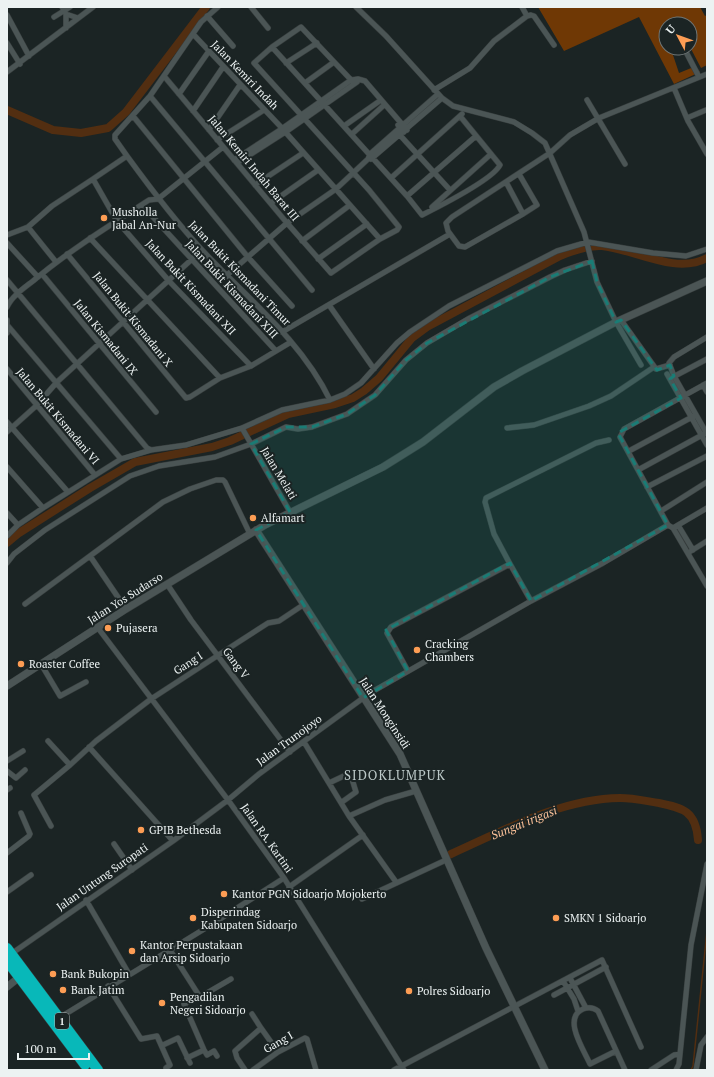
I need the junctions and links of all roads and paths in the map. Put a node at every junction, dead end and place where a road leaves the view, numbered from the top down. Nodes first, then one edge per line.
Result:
1 (70, 7) edge
2 (93, 7) edge
3 (218, 7) edge
4 (251, 7) edge
5 (356, 7) edge
6 (522, 7) edge
7 (64, 10) edge
8 (7, 15) edge
9 (207, 16) junction
10 (528, 16) junction
11 (54, 17) dead end
12 (78, 18) junction
13 (66, 28) junction
14 (268, 28) dead end
15 (193, 34) junction
16 (7, 42) edge
17 (317, 43) junction
18 (554, 45) dead end
19 (233, 46) dead end
20 (272, 48) junction
21 (208, 52) junction
22 (29, 56) junction
23 (688, 56) edge
24 (334, 62) junction
25 (286, 63) junction
26 (20, 64) junction
27 (223, 67) junction
28 (7, 72) edge
29 (707, 74) edge
30 (164, 76) junction
31 (699, 78) junction
32 (353, 82) junction
33 (305, 83) junction
34 (240, 85) junction
35 (674, 88) junction
36 (179, 94) junction
37 (438, 94) junction
38 (150, 96) junction
39 (588, 100) dead end
40 (379, 101) junction
41 (324, 104) junction
42 (383, 106) junction
43 (264, 110) junction
44 (466, 110) junction
45 (706, 110) dead end
46 (193, 111) junction
47 (133, 116) junction
48 (460, 116) junction
49 (302, 118) junction
50 (599, 118) junction
51 (687, 118) junction
52 (344, 126) junction
53 (400, 128) junction
54 (209, 130) junction
55 (284, 131) junction
56 (404, 132) junction
57 (352, 134) junction
58 (476, 136) junction
59 (217, 140) junction
60 (223, 147) junction
61 (303, 153) junction
62 (550, 153) junction
63 (417, 154) junction
64 (492, 154) junction
65 (707, 154) edge
66 (127, 156) junction
67 (371, 157) junction
68 (235, 161) junction
69 (205, 162) junction
70 (625, 164) dead end
71 (318, 170) junction
72 (433, 172) junction
73 (353, 174) junction
74 (519, 174) junction
75 (391, 178) junction
76 (93, 179) junction
77 (183, 179) junction
78 (506, 182) junction
79 (458, 183) junction
80 (255, 185) junction
81 (336, 189) junction
82 (450, 190) junction
83 (464, 192) junction
84 (407, 196) junction
85 (158, 199) junction
86 (271, 204) junction
87 (142, 205) junction
88 (350, 205) junction
89 (427, 212) junction
90 (523, 214) junction
91 (117, 221) junction
92 (286, 223) junction
93 (367, 224) junction
94 (28, 227) junction
95 (450, 234) junction
96 (7, 235) edge
97 (90, 238) junction
98 (269, 238) junction
99 (380, 239) junction
100 (302, 240) junction
101 (7, 243) edge
102 (588, 244) junction
103 (707, 249) edge
104 (202, 250) junction
105 (67, 254) junction
106 (247, 256) junction
107 (318, 259) junction
108 (591, 259) junction
109 (192, 260) junction
110 (56, 262) junction
111 (40, 275) junction
112 (227, 275) junction
113 (7, 280) edge
114 (169, 281) junction
115 (707, 281) edge
116 (312, 290) dead end
117 (19, 292) junction
118 (147, 299) junction
119 (329, 305) junction
120 (292, 306) dead end
121 (7, 307) edge
122 (7, 320) edge
123 (618, 321) junction
124 (123, 322) junction
125 (8, 326) junction
126 (282, 332) junction
127 (7, 333) edge
128 (707, 338) edge
129 (291, 342) junction
130 (99, 344) junction
131 (276, 351) junction
132 (707, 359) edge
133 (77, 364) junction
134 (640, 365) dead end
135 (670, 365) junction
136 (250, 366) junction
137 (654, 366) junction
138 (7, 369) edge
139 (374, 369) junction
140 (670, 376) junction
141 (220, 378) junction
142 (57, 382) junction
143 (705, 384) edge
144 (707, 392) edge
145 (683, 397) junction
146 (330, 400) junction
147 (36, 406) junction
148 (156, 412) dead end
149 (694, 416) junction
150 (7, 422) edge
151 (12, 428) junction
152 (507, 428) dead end
153 (244, 430) junction
154 (7, 432) edge
155 (705, 434) edge
156 (609, 440) dead end
157 (250, 443) junction
158 (707, 444) edge
159 (151, 450) junction
160 (629, 452) junction
161 (707, 456) edge
162 (121, 459) junction
163 (7, 467) edge
164 (638, 470) junction
165 (95, 475) junction
166 (707, 482) edge
167 (647, 487) junction
168 (68, 492) junction
169 (43, 508) junction
170 (707, 508) edge
171 (661, 511) junction
172 (290, 512) junction
173 (7, 513) edge
174 (18, 525) junction
175 (673, 526) junction
176 (253, 532) junction
177 (7, 536) edge
178 (707, 541) edge
179 (691, 551) junction
180 (90, 556) junction
181 (7, 563) edge
182 (510, 564) junction
183 (704, 575) edge
184 (167, 584) junction
185 (707, 586) edge
186 (531, 600) junction
187 (25, 604) dead end
188 (303, 604) junction
189 (126, 609) junction
190 (98, 628) junction
191 (218, 656) junction
192 (41, 664) junction
193 (408, 671) junction
194 (86, 682) dead end
195 (7, 686) edge
196 (363, 698) junction
197 (151, 699) junction
198 (48, 741) dead end
199 (304, 742) junction
200 (89, 747) junction
201 (23, 751) dead end
202 (290, 752) junction
203 (7, 761) edge
204 (70, 765) junction
205 (25, 770) dead end
206 (7, 771) edge
207 (329, 783) junction
208 (416, 790) junction
209 (228, 800) junction
210 (342, 802) junction
211 (21, 813) dead end
212 (349, 816) junction
213 (51, 826) dead end
214 (363, 835) junction
215 (173, 841) junction
216 (114, 844) dead end
217 (8, 850) edge
218 (446, 860) junction
219 (707, 864) edge
220 (132, 870) junction
221 (31, 875) dead end
222 (284, 878) junction
223 (396, 882) junction
224 (289, 887) junction
225 (7, 892) edge
226 (362, 899) dead end
227 (86, 900) junction
228 (170, 950) junction
229 (8, 955) edge
230 (606, 967) junction
231 (17, 972) edge
232 (129, 974) junction
233 (570, 978) junction
234 (231, 979) dead end
235 (563, 981) junction
236 (573, 985) junction
237 (108, 986) junction
238 (7, 987) edge
239 (567, 988) junction
240 (554, 995) dead end
241 (199, 996) junction
242 (515, 1007) junction
243 (586, 1008) junction
244 (578, 1011) junction
245 (252, 1014) dead end
246 (59, 1018) junction
247 (261, 1028) junction
248 (707, 1037) edge
249 (163, 1045) junction
250 (640, 1047) dead end
251 (616, 1051) junction
252 (278, 1052) junction
253 (206, 1054) junction
254 (680, 1054) junction
255 (217, 1056) dead end
256 (166, 1068) dead end
257 (403, 1068) edge
258 (89, 1070) edge
259 (98, 1070) edge
260 (245, 1070) edge
261 (253, 1070) edge
262 (316, 1070) edge
263 (394, 1070) edge
264 (545, 1070) edge
265 (625, 1070) edge
266 (651, 1070) edge
267 (676, 1070) edge
268 (696, 1070) edge

1 - 7 street
2 - 12 street
3 - 9 street
4 - 14 street
5 - 37 street
6 - 10 street
7 - 11 street
7 - 12 street
7 - 13 street
8 - 22 street
9 - 15 street
9 - 19 street
10 - 18 street
10 - 37 street
12 - 13 street
13 - 22 street
15 - 21 street, Jalan Kemiri Indah
15 - 30 street
16 - 26 street
17 - 20 street
17 - 24 street
17 - 25 street
20 - 25 street
20 - 49 street
21 - 27 street, Jalan Kemiri Indah
21 - 36 street
22 - 26 street
23 - 31 street
24 - 32 street
24 - 33 street
25 - 33 street
26 - 28 street
27 - 34 street, Jalan Kemiri Indah
27 - 46 street
29 - 31 street
30 - 36 street, Jalan Kemiri Indah Barat III
30 - 38 street
31 - 35 street
32 - 40 street
32 - 41 street
33 - 41 street
34 - 43 street, Jalan Kemiri Indah
34 - 54 street
35 - 50 street
35 - 51 street
36 - 46 street, Jalan Kemiri Indah Barat III
37 - 44 street
37 - 53 street
37 - 56 street
38 - 47 street
38 - 69 street
39 - 50 street
40 - 42 street
40 - 52 street
40 - 53 street
41 - 49 street
41 - 52 street
42 - 53 street
42 - 57 street
43 - 55 street, Jalan Kemiri Indah
43 - 59 street
44 - 48 street
44 - 62 street
45 - 51 street
46 - 54 street, Jalan Kemiri Indah Barat III
47 - 66 street, Jalan Bukit Kismadani Timur
47 - 77 street
48 - 58 street
48 - 63 street
49 - 55 street
49 - 73 street
50 - 62 street
50 - 70 street
51 - 65 street
52 - 57 street
53 - 56 street
53 - 56 street
53 - 67 street
54 - 59 street, Jalan Kemiri Indah Barat III
55 - 61 street, Jalan Kemiri Indah
55 - 68 street
56 - 63 street
56 - 67 street
57 - 67 street
58 - 64 street
58 - 72 street
59 - 60 street, Jalan Kemiri Indah Barat III
60 - 68 street, Jalan Kemiri Indah Barat III
60 - 69 street
61 - 71 street, Jalan Kemiri Indah
61 - 80 street
62 - 74 street
62 - 102 street
63 - 72 street
63 - 75 street
64 - 79 street
64 - 83 street
66 - 76 street
66 - 85 street, Jalan Bukit Kismadani Timur
67 - 73 street
67 - 75 street
68 - 80 street, Jalan Kemiri Indah Barat III
69 - 77 street
69 - 98 street
71 - 81 street, Jalan Kemiri Indah
71 - 86 street
72 - 82 street
72 - 84 street
73 - 81 street
73 - 99 street
74 - 78 street
74 - 90 street
75 - 84 street
76 - 91 street, Jalan Bukit Kismadani XII
76 - 94 street
77 - 85 street
77 - 106 street
78 - 90 street
78 - 95 street
79 - 82 street
79 - 83 street
80 - 86 street, Jalan Kemiri Indah Barat III
81 - 88 street, Jalan Kemiri Indah
81 - 92 street
82 - 89 street
83 - 89 street
84 - 89 street
85 - 87 street
85 - 104 street, Jalan Bukit Kismadani Timur
86 - 92 street, Jalan Kemiri Indah Barat III
87 - 91 street
87 - 109 street, Jalan Bukit Kismadani XIII
88 - 93 street, Jalan Kemiri Indah
88 - 100 street
90 - 95 street
91 - 97 street
91 - 114 street, Jalan Bukit Kismadani XII
92 - 98 street
92 - 100 street, Jalan Kemiri Indah Barat III
93 - 99 street, Jalan Kemiri Indah
93 - 107 street
94 - 96 street
94 - 110 street
95 - 119 street
97 - 105 street
97 - 118 street
98 - 106 street
98 - 116 street
99 - 107 street, Jalan Kemiri Indah Barat III
100 - 107 street, Jalan Kemiri Indah Barat III
101 - 111 street, Jalan Kismadani IX
102 - 103 street
102 - 108 street
102 - 139 street
104 - 109 street
104 - 112 street, Jalan Bukit Kismadani Timur
105 - 110 street
105 - 124 street, Jalan Bukit Kismadani X
106 - 112 street
106 - 120 street
108 - 123 street
108 - 157 street
109 - 114 street
109 - 131 street, Jalan Bukit Kismadani XIII
110 - 111 street
111 - 117 street
111 - 130 street, Jalan Kismadani IX
112 - 126 street, Jalan Bukit Kismadani Timur
113 - 117 street
114 - 118 street
114 - 136 street, Jalan Bukit Kismadani XII
115 - 123 main road, Jalan Yos Sudarso
117 - 121 street
117 - 133 street
118 - 124 street
118 - 141 street
119 - 126 street
119 - 139 street
122 - 125 street
123 - 134 street
123 - 137 street
123 - 172 main road, Jalan Yos Sudarso
124 - 130 street
124 - 141 street, Jalan Bukit Kismadani X
125 - 127 street
125 - 142 street
126 - 129 street, Jalan Bukit Kismadani Timur
128 - 135 street
129 - 131 street
129 - 146 street, Jalan Bukit Kismadani Timur
130 - 133 street
130 - 148 street, Jalan Kismadani IX
131 - 136 street
132 - 140 street
133 - 142 street
133 - 159 street
135 - 137 street
135 - 140 street
136 - 141 street
137 - 152 street
138 - 147 street, Jalan Bukit Kismadani VI
139 - 146 street
140 - 145 street
142 - 147 street
142 - 162 street
143 - 144 street
143 - 145 street
145 - 149 street
145 - 160 street
146 - 153 street
147 - 151 street
147 - 165 street, Jalan Bukit Kismadani VI
149 - 155 street
149 - 160 street
150 - 151 street
151 - 154 street
151 - 168 street
153 - 157 street, Jalan Melati
153 - 159 street
155 - 158 street
155 - 164 street
156 - 182 street
157 - 172 street, Jalan Melati
157 - 181 street
159 - 162 street
160 - 164 street
161 - 167 street
162 - 165 street
163 - 169 street
164 - 167 street
165 - 168 street
166 - 171 street
167 - 171 street
168 - 169 street
169 - 174 street
170 - 175 street, Jalan Trunojoyo
171 - 175 street
172 - 176 main road, Jalan Yos Sudarso
173 - 174 street
174 - 177 street
175 - 179 street
175 - 186 street, Jalan Trunojoyo
176 - 180 street
176 - 184 main road, Jalan Yos Sudarso
176 - 188 main road, Jalan Monginsidi
178 - 179 street
179 - 183 street
180 - 187 street
180 - 189 street
182 - 186 street
182 - 193 street
183 - 185 street
184 - 189 main road, Jalan Yos Sudarso
184 - 191 street, Gang V
186 - 193 street, Jalan Trunojoyo
188 - 191 street, Gang I
188 - 196 main road, Jalan Monginsidi
189 - 190 main road, Jalan Yos Sudarso
190 - 192 main road, Jalan Yos Sudarso
190 - 197 street, Jalan RA. Kartini
191 - 197 street, Gang I
191 - 202 street, Gang V
192 - 194 street
192 - 195 main road, Jalan Yos Sudarso
193 - 196 street, Jalan Trunojoyo
196 - 199 street, Jalan Trunojoyo
196 - 208 main road, Jalan Monginsidi
197 - 200 street, Gang I
197 - 209 street, Jalan RA. Kartini
198 - 204 street
199 - 202 street, Jalan Trunojoyo
199 - 207 street
200 - 204 street, Gang I
200 - 215 street
201 - 203 street
202 - 209 street, Jalan Trunojoyo
204 - 213 street, Gang I
205 - 206 street
207 - 210 street
207 - 210 street
208 - 212 street
208 - 218 main road, Jalan Monginsidi
209 - 215 street, Jalan Untung Suropati
209 - 222 street, Jalan RA. Kartini
210 - 212 street
211 - 217 street
212 - 214 street
214 - 223 street
214 - 224 street
215 - 220 street, Jalan Untung Suropati
216 - 220 street
218 - 223 street
218 - 242 main road, Jalan Monginsidi
219 - 254 street
220 - 227 street, Jalan Untung Suropati
221 - 225 street
222 - 224 street, Jalan RA. Kartini
222 - 228 street
223 - 226 street
224 - 257 street, Jalan RA. Kartini
227 - 229 street, Jalan Untung Suropati
227 - 232 street
228 - 232 street
228 - 241 street
229 - 231 highway, 1
230 - 233 street
230 - 236 street
230 - 250 street
231 - 238 main road
231 - 246 highway, 1
231 - 258 highway, 1
232 - 237 street
233 - 235 street
233 - 236 street
234 - 241 street
235 - 239 street
235 - 242 street
236 - 239 street
236 - 243 street
237 - 246 street
237 - 249 street
239 - 240 street
239 - 244 street
241 - 253 street
242 - 257 street
242 - 264 main road, Jalan Monginsidi
243 - 244 street
243 - 251 street
244 - 251 street
245 - 247 street
246 - 259 highway, 1
247 - 252 street
247 - 260 street
248 - 268 street
249 - 253 street
249 - 256 street
251 - 265 street
252 - 261 street, Gang I
252 - 262 street, Gang I
253 - 255 street
254 - 266 street
254 - 267 street
257 - 263 street

